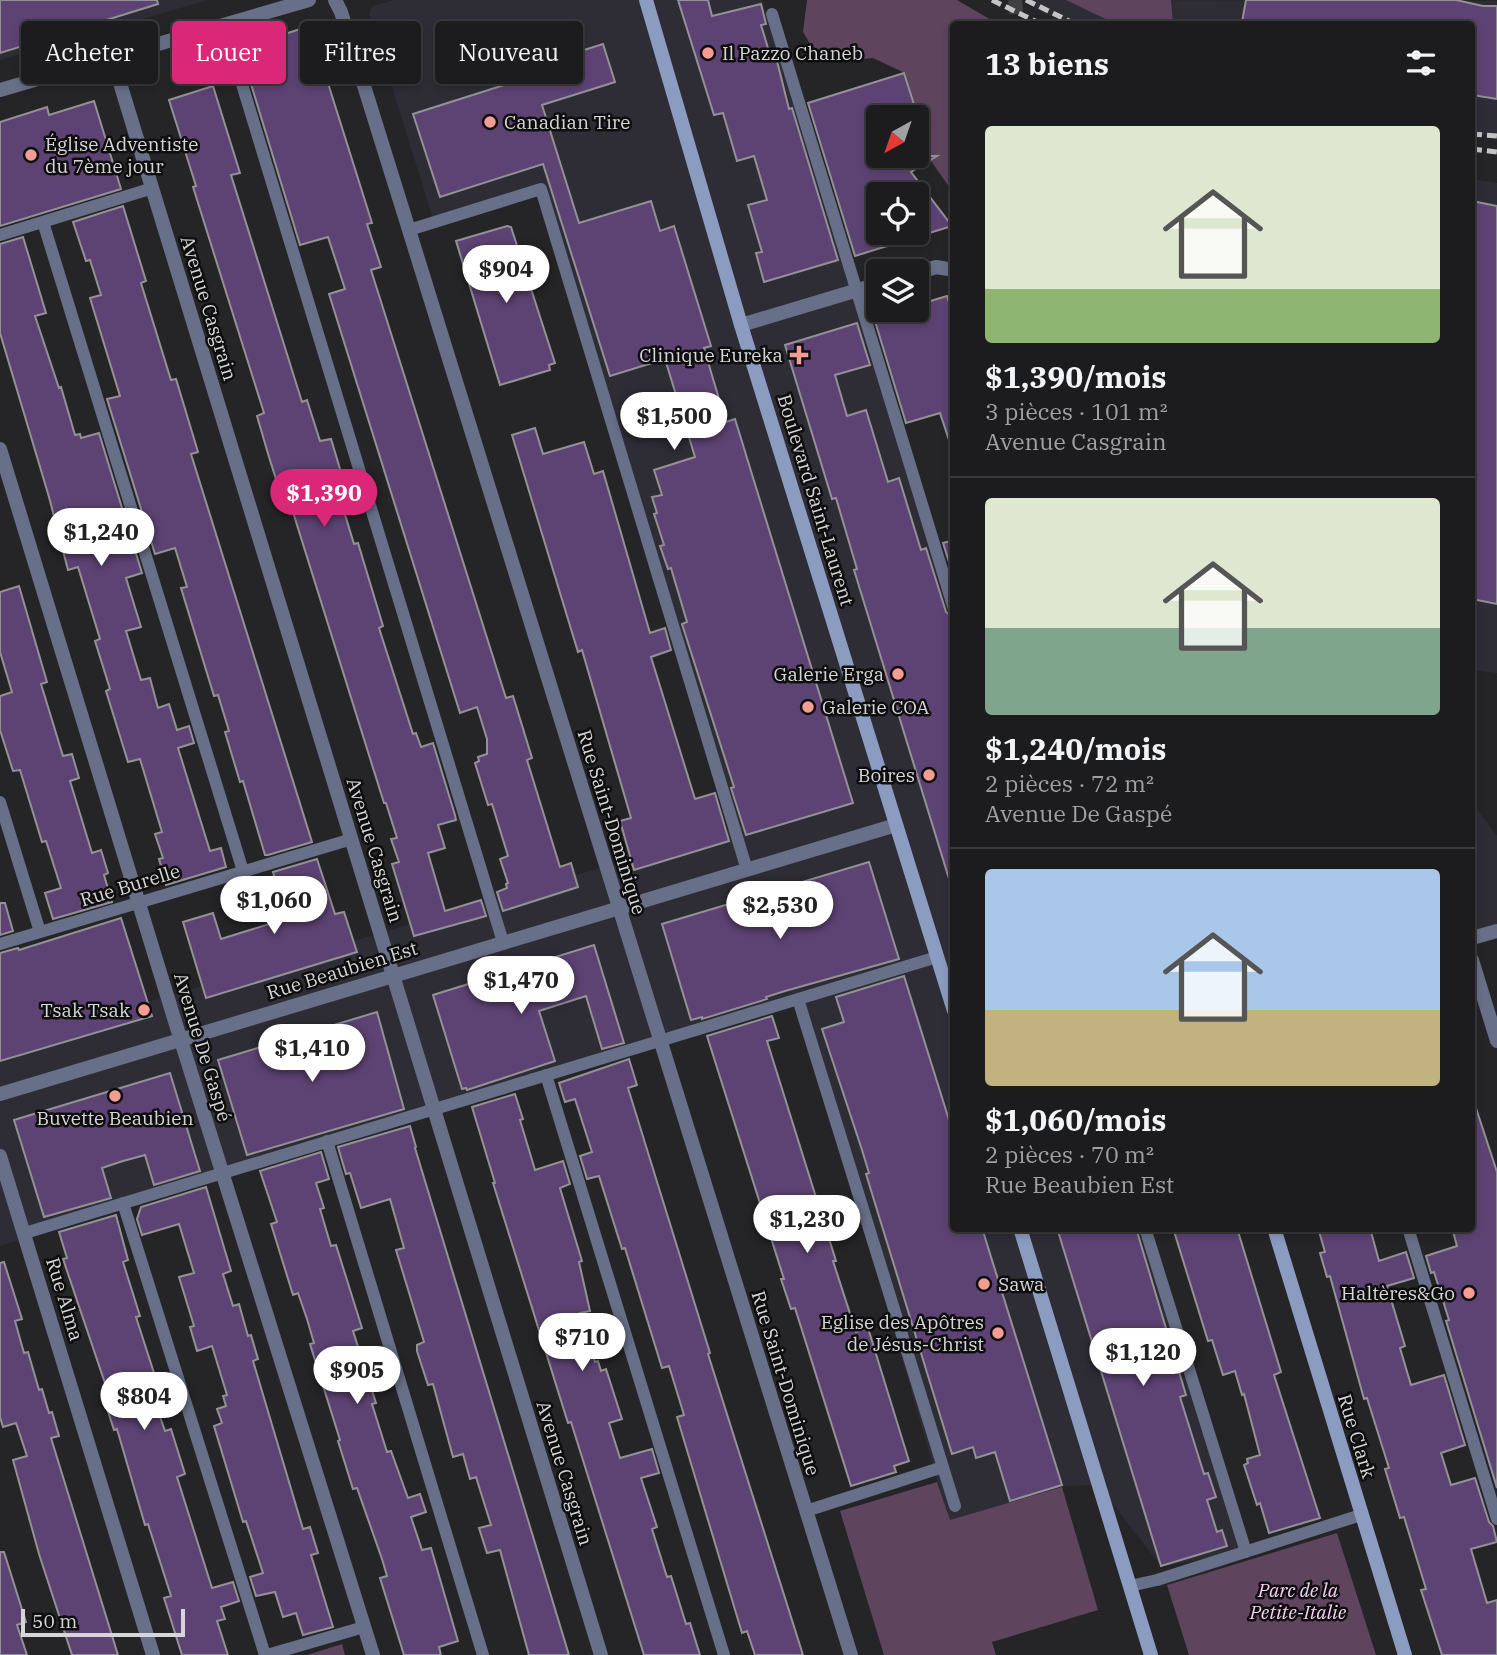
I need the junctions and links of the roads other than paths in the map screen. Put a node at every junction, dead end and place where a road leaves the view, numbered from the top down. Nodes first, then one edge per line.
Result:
1 (309, 0) edge
2 (335, 0) edge
3 (646, 0) edge
4 (772, 14) dead end
5 (235, 21) edge
6 (21, 84) edge
7 (121, 84) edge
8 (242, 84) edge
9 (0, 90) edge
10 (153, 188) junction
11 (43, 222) junction
12 (409, 230) junction
13 (0, 235) edge
14 (929, 269) edge
15 (950, 269) edge
16 (866, 288) edge
17 (856, 291) junction
18 (741, 325) junction
19 (0, 449) edge
20 (950, 596) edge
21 (0, 802) edge
22 (897, 825) junction
23 (352, 839) junction
24 (747, 870) junction
25 (243, 871) junction
26 (139, 902) junction
27 (618, 907) junction
28 (1497, 931) edge
29 (40, 932) junction
30 (1475, 937) edge
31 (503, 942) junction
32 (0, 944) edge
33 (937, 957) junction
34 (1475, 970) edge
35 (393, 975) junction
36 (950, 998) edge
37 (798, 999) junction
38 (181, 1039) junction
39 (660, 1041) junction
40 (1497, 1041) edge
41 (546, 1076) junction
42 (0, 1094) edge
43 (434, 1110) junction
44 (327, 1141) junction
45 (0, 1156) edge
46 (222, 1172) junction
47 (123, 1203) junction
48 (1021, 1232) edge
49 (1146, 1232) edge
50 (1275, 1232) edge
51 (1409, 1232) edge
52 (25, 1233) junction
53 (943, 1467) junction
54 (955, 1506) dead end
55 (806, 1511) junction
56 (1361, 1515) junction
57 (1497, 1519) edge
58 (1246, 1552) junction
59 (1130, 1586) junction
60 (364, 1627) junction
61 (153, 1655) edge
62 (266, 1655) edge
63 (373, 1655) edge
64 (484, 1655) edge
65 (601, 1655) edge
66 (724, 1655) edge
67 (850, 1655) edge
68 (1151, 1655) edge
69 (1405, 1655) edge

1 - 5 street
2 - 12 street, Rue Saint-Dominique
3 - 18 main road, Boulevard Saint-Laurent
4 - 17 lane
6 - 9 street
7 - 10 street, Avenue Casgrain
8 - 31 lane
10 - 11 lane
10 - 23 street, Avenue Casgrain
11 - 13 lane
11 - 25 lane
12 - 24 lane
12 - 27 street, Rue Saint-Dominique
14 - 15 street
16 - 17 street
17 - 18 street
17 - 20 lane
18 - 22 main road, Boulevard Saint-Laurent
19 - 26 street, Avenue De Gaspé
21 - 29 lane
22 - 24 street, Rue Beaubien Est
22 - 33 main road, Boulevard Saint-Laurent
23 - 25 lane, Rue Burelle
23 - 35 street, Avenue Casgrain
24 - 27 street, Rue Beaubien Est
25 - 26 lane, Rue Burelle
26 - 29 lane, Rue Burelle
26 - 38 street, Avenue De Gaspé
27 - 31 street, Rue Beaubien Est
27 - 39 street, Rue Saint-Dominique
28 - 30 street
29 - 32 lane, Rue Burelle
31 - 35 street, Rue Beaubien Est
33 - 36 main road, Boulevard Saint-Laurent
33 - 37 lane
34 - 40 street
35 - 38 street, Rue Beaubien Est
35 - 43 street, Avenue Casgrain
37 - 39 lane
37 - 53 lane
38 - 42 street, Rue Beaubien Est
38 - 46 street, Avenue De Gaspé
39 - 41 lane
39 - 55 street, Rue Saint-Dominique
41 - 43 lane
41 - 66 lane
43 - 44 lane
43 - 65 street, Avenue Casgrain
44 - 46 lane
44 - 64 lane
45 - 52 street, Rue Alma
46 - 47 lane
46 - 60 street, Avenue De Gaspé
47 - 52 lane
47 - 62 lane
48 - 59 main road
49 - 58 lane
50 - 56 main road, Rue Clark
51 - 57 lane
52 - 61 street, Rue Alma
53 - 54 lane
53 - 55 lane
55 - 67 street, Rue Saint-Dominique
56 - 58 lane
56 - 69 main road, Rue Clark
58 - 59 lane
59 - 68 main road
60 - 62 lane
60 - 63 street, Avenue De Gaspé

